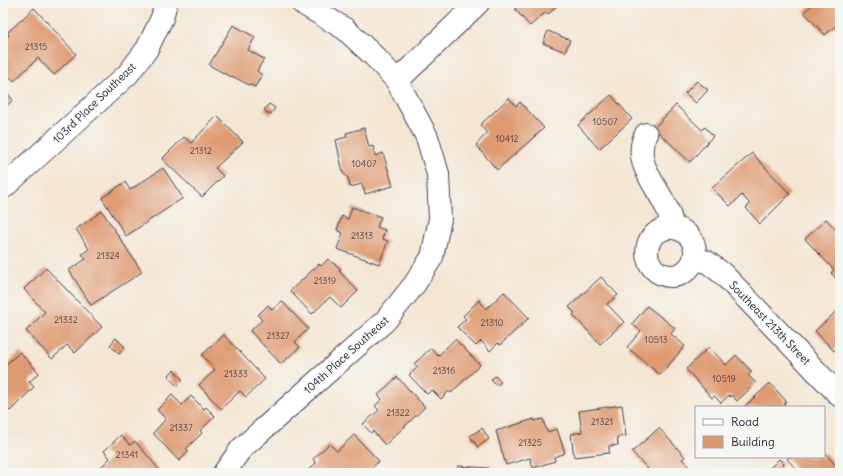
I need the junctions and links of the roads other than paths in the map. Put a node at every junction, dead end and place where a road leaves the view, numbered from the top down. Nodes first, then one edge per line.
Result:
1 (166, 3) edge
2 (302, 3) edge
3 (478, 3) edge
4 (397, 81) junction
5 (646, 134) dead end
6 (3, 188) edge
7 (672, 227) junction
8 (695, 258) junction
9 (840, 396) edge
10 (224, 473) edge

1 - 6 street, 103rd Place Southeast
2 - 4 street, 104th Place Southeast
3 - 4 street
4 - 10 street, 104th Place Southeast
5 - 7 street
7 - 8 street
7 - 8 street
8 - 9 street, Southeast 213th Street

